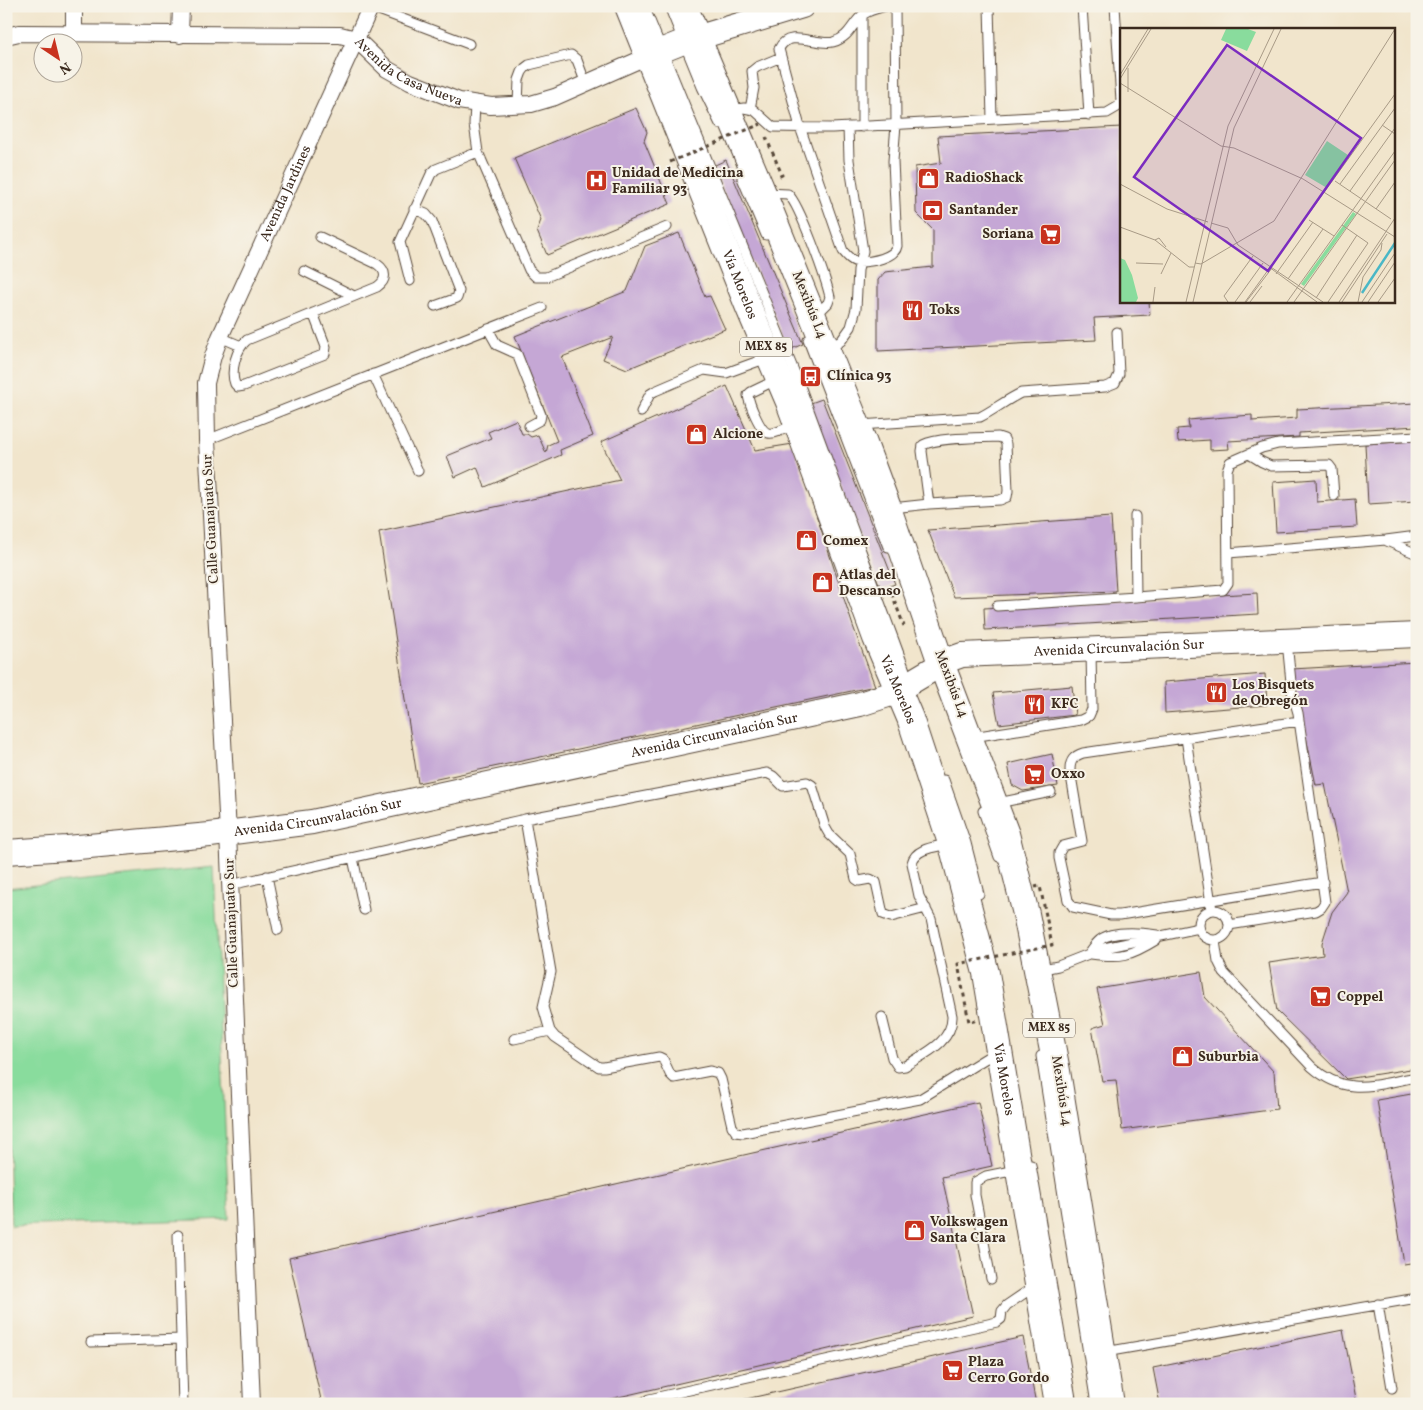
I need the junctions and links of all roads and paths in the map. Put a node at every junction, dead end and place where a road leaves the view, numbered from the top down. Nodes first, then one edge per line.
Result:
1 (74, 6) edge
2 (181, 6) edge
3 (371, 6) edge
4 (628, 6) edge
5 (644, 6) edge
6 (802, 6) edge
7 (886, 6) edge
8 (895, 6) edge
9 (989, 6) edge
10 (1082, 6) edge
11 (1115, 6) edge
12 (684, 7) edge
13 (765, 12) edge
14 (862, 16) junction
15 (10, 32) edge
16 (32, 32) edge
17 (74, 32) edge
18 (82, 33) edge
19 (180, 35) junction
20 (356, 39) junction
21 (469, 44) dead end
22 (673, 47) junction
23 (781, 57) junction
24 (586, 84) junction
25 (1120, 85) edge
26 (1120, 103) edge
27 (475, 105) junction
28 (518, 105) junction
29 (1089, 114) junction
30 (734, 117) junction
31 (992, 119) junction
32 (761, 124) dead end
33 (896, 126) junction
34 (800, 127) junction
35 (848, 127) junction
36 (862, 127) junction
37 (478, 152) junction
38 (670, 162) dead end
39 (738, 166) dead end
40 (414, 209) junction
41 (667, 227) dead end
42 (320, 237) dead end
43 (771, 247) dead end
44 (859, 262) junction
45 (304, 271) dead end
46 (410, 281) dead end
47 (354, 296) junction
48 (435, 306) dead end
49 (542, 308) dead end
50 (314, 313) junction
51 (809, 322) junction
52 (488, 329) junction
53 (1117, 332) dead end
54 (220, 337) junction
55 (242, 346) junction
56 (827, 349) junction
57 (775, 368) junction
58 (373, 374) junction
59 (206, 383) joint
60 (641, 412) dead end
61 (797, 423) junction
62 (857, 425) junction
63 (529, 426) dead end
64 (1417, 436) edge
65 (207, 440) junction
66 (1249, 454) junction
67 (418, 471) dead end
68 (1334, 496) dead end
69 (928, 504) junction
70 (888, 508) junction
71 (1135, 516) dead end
72 (1417, 536) edge
73 (1386, 540) junction
74 (1228, 553) junction
75 (1417, 554) edge
76 (892, 558) dead end
77 (1136, 597) junction
78 (997, 606) dead end
79 (1417, 634) edge
80 (1287, 640) junction
81 (1091, 650) junction
82 (922, 677) junction
83 (1299, 721) junction
84 (969, 738) junction
85 (1186, 738) junction
86 (940, 769) dead end
87 (1051, 792) dead end
88 (988, 803) junction
89 (525, 819) junction
90 (228, 834) junction
91 (951, 843) junction
92 (6, 852) edge
93 (353, 858) junction
94 (1003, 869) dead end
95 (267, 876) junction
96 (1323, 882) junction
97 (230, 885) junction
98 (1035, 887) dead end
99 (980, 902) dead end
100 (1211, 905) junction
101 (926, 908) junction
102 (364, 910) dead end
103 (1229, 926) junction
104 (1199, 928) junction
105 (278, 930) dead end
106 (1215, 941) junction
107 (1037, 970) junction
108 (882, 1017) dead end
109 (974, 1019) dead end
110 (550, 1031) junction
111 (514, 1039) dead end
112 (998, 1051) junction
113 (1040, 1051) dead end
114 (1417, 1077) edge
115 (1024, 1160) junction
116 (178, 1234) dead end
117 (991, 1279) dead end
118 (1038, 1285) junction
119 (1417, 1298) edge
120 (1378, 1304) junction
121 (181, 1339) junction
122 (91, 1342) dead end
123 (1102, 1352) junction
124 (1392, 1388) dead end
125 (183, 1404) edge
126 (252, 1404) edge
127 (641, 1404) edge
128 (1058, 1404) edge
129 (1072, 1404) edge
130 (1096, 1404) edge
131 (1110, 1404) edge

1 - 17 street
2 - 19 street
3 - 20 street, Avenida Jardines
3 - 21 lane
4 - 22 main road, Vía Morelos / MEX 85
5 - 22 lane
6 - 13 street
7 - 14 lane
8 - 33 lane
9 - 31 lane
10 - 29 lane
11 - 25 lane
12 - 22 main road, Vía Morelos / MEX 85
13 - 22 street
14 - 23 lane
14 - 36 lane
15 - 16 street, Avenida Casa Nueva
18 - 19 street, Avenida Casa Nueva
19 - 20 street, Avenida Casa Nueva
20 - 27 street, Avenida Casa Nueva
20 - 54 street, Avenida Jardines
22 - 24 street, Avenida Casa Nueva
22 - 30 main road, Vía Morelos / MEX 85
22 - 57 main road, Vía Morelos / MEX 85
22 - 82 lane
23 - 30 lane
23 - 34 lane
24 - 28 street, Avenida Casa Nueva
24 - 28 lane
26 - 29 lane
27 - 28 street, Avenida Casa Nueva
27 - 37 lane
29 - 31 lane
30 - 34 lane
30 - 51 main road, Vía Morelos / MEX 85
31 - 33 lane
32 - 38 path, bridge
33 - 36 lane
33 - 44 lane
34 - 35 lane
34 - 44 lane
35 - 36 lane
35 - 44 lane
37 - 40 lane
37 - 41 lane
39 - 43 lane
40 - 46 lane
40 - 48 lane
42 - 47 lane
44 - 56 lane
45 - 47 lane
47 - 50 lane
49 - 52 lane
50 - 55 lane
50 - 55 lane
51 - 56 main road, Vía Morelos / MEX 85
51 - 76 lane, Mexibús L4
52 - 58 lane
52 - 63 lane
53 - 62 lane
54 - 55 lane
54 - 59 street, Avenida Jardines
56 - 62 main road, Vía Morelos / MEX 85
57 - 60 lane
57 - 61 main road, Vía Morelos / MEX 85
57 - 61 lane
58 - 65 lane
58 - 67 lane
59 - 65 street, Calle Guanajuato Sur
61 - 82 main road, Vía Morelos / MEX 85
62 - 70 main road, Vía Morelos / MEX 85
64 - 66 lane
65 - 90 street, Calle Guanajuato Sur
66 - 68 lane
66 - 74 lane
69 - 69 lane
69 - 70 lane
70 - 82 main road, Vía Morelos / MEX 85
71 - 77 lane
72 - 73 lane
73 - 74 lane
73 - 75 lane
74 - 77 lane
77 - 78 lane
79 - 80 street, Avenida Circunvalación Sur
80 - 81 street, Avenida Circunvalación Sur
80 - 83 lane
81 - 82 street, Avenida Circunvalación Sur
81 - 84 lane
82 - 84 main road, Vía Morelos / MEX 85
82 - 90 street, Avenida Circunvalación Sur
82 - 91 main road, Vía Morelos / MEX 85
83 - 85 lane
83 - 96 lane
84 - 88 main road, Vía Morelos / MEX 85
85 - 100 lane
85 - 100 lane
86 - 99 lane
87 - 88 lane
88 - 94 lane
88 - 107 main road, Vía Morelos / MEX 85
89 - 93 lane
89 - 101 lane
89 - 110 lane
90 - 92 street, Avenida Circunvalación Sur
90 - 97 street, Calle Guanajuato Sur
91 - 101 lane
91 - 112 main road, Vía Morelos / MEX 85
93 - 95 lane
93 - 102 lane
95 - 97 lane
95 - 105 lane
96 - 100 lane
96 - 103 lane
97 - 126 street, Calle Guanajuato Sur
98 - 109 path, bridge
100 - 103 lane
100 - 104 lane
101 - 108 lane
103 - 106 lane
104 - 106 lane
104 - 107 lane
106 - 114 lane
107 - 123 main road, Vía Morelos / MEX 85
110 - 111 lane
110 - 112 lane
112 - 115 main road, Vía Morelos / MEX 85
113 - 130 lane, Mexibús L4
115 - 117 lane
115 - 118 main road, Vía Morelos / MEX 85
115 - 129 lane
116 - 121 lane
118 - 127 lane
118 - 128 main road, Vía Morelos / MEX 85
119 - 120 lane
120 - 123 lane
120 - 124 lane
121 - 122 lane
121 - 125 lane
123 - 131 main road, Vía Morelos / MEX 85

